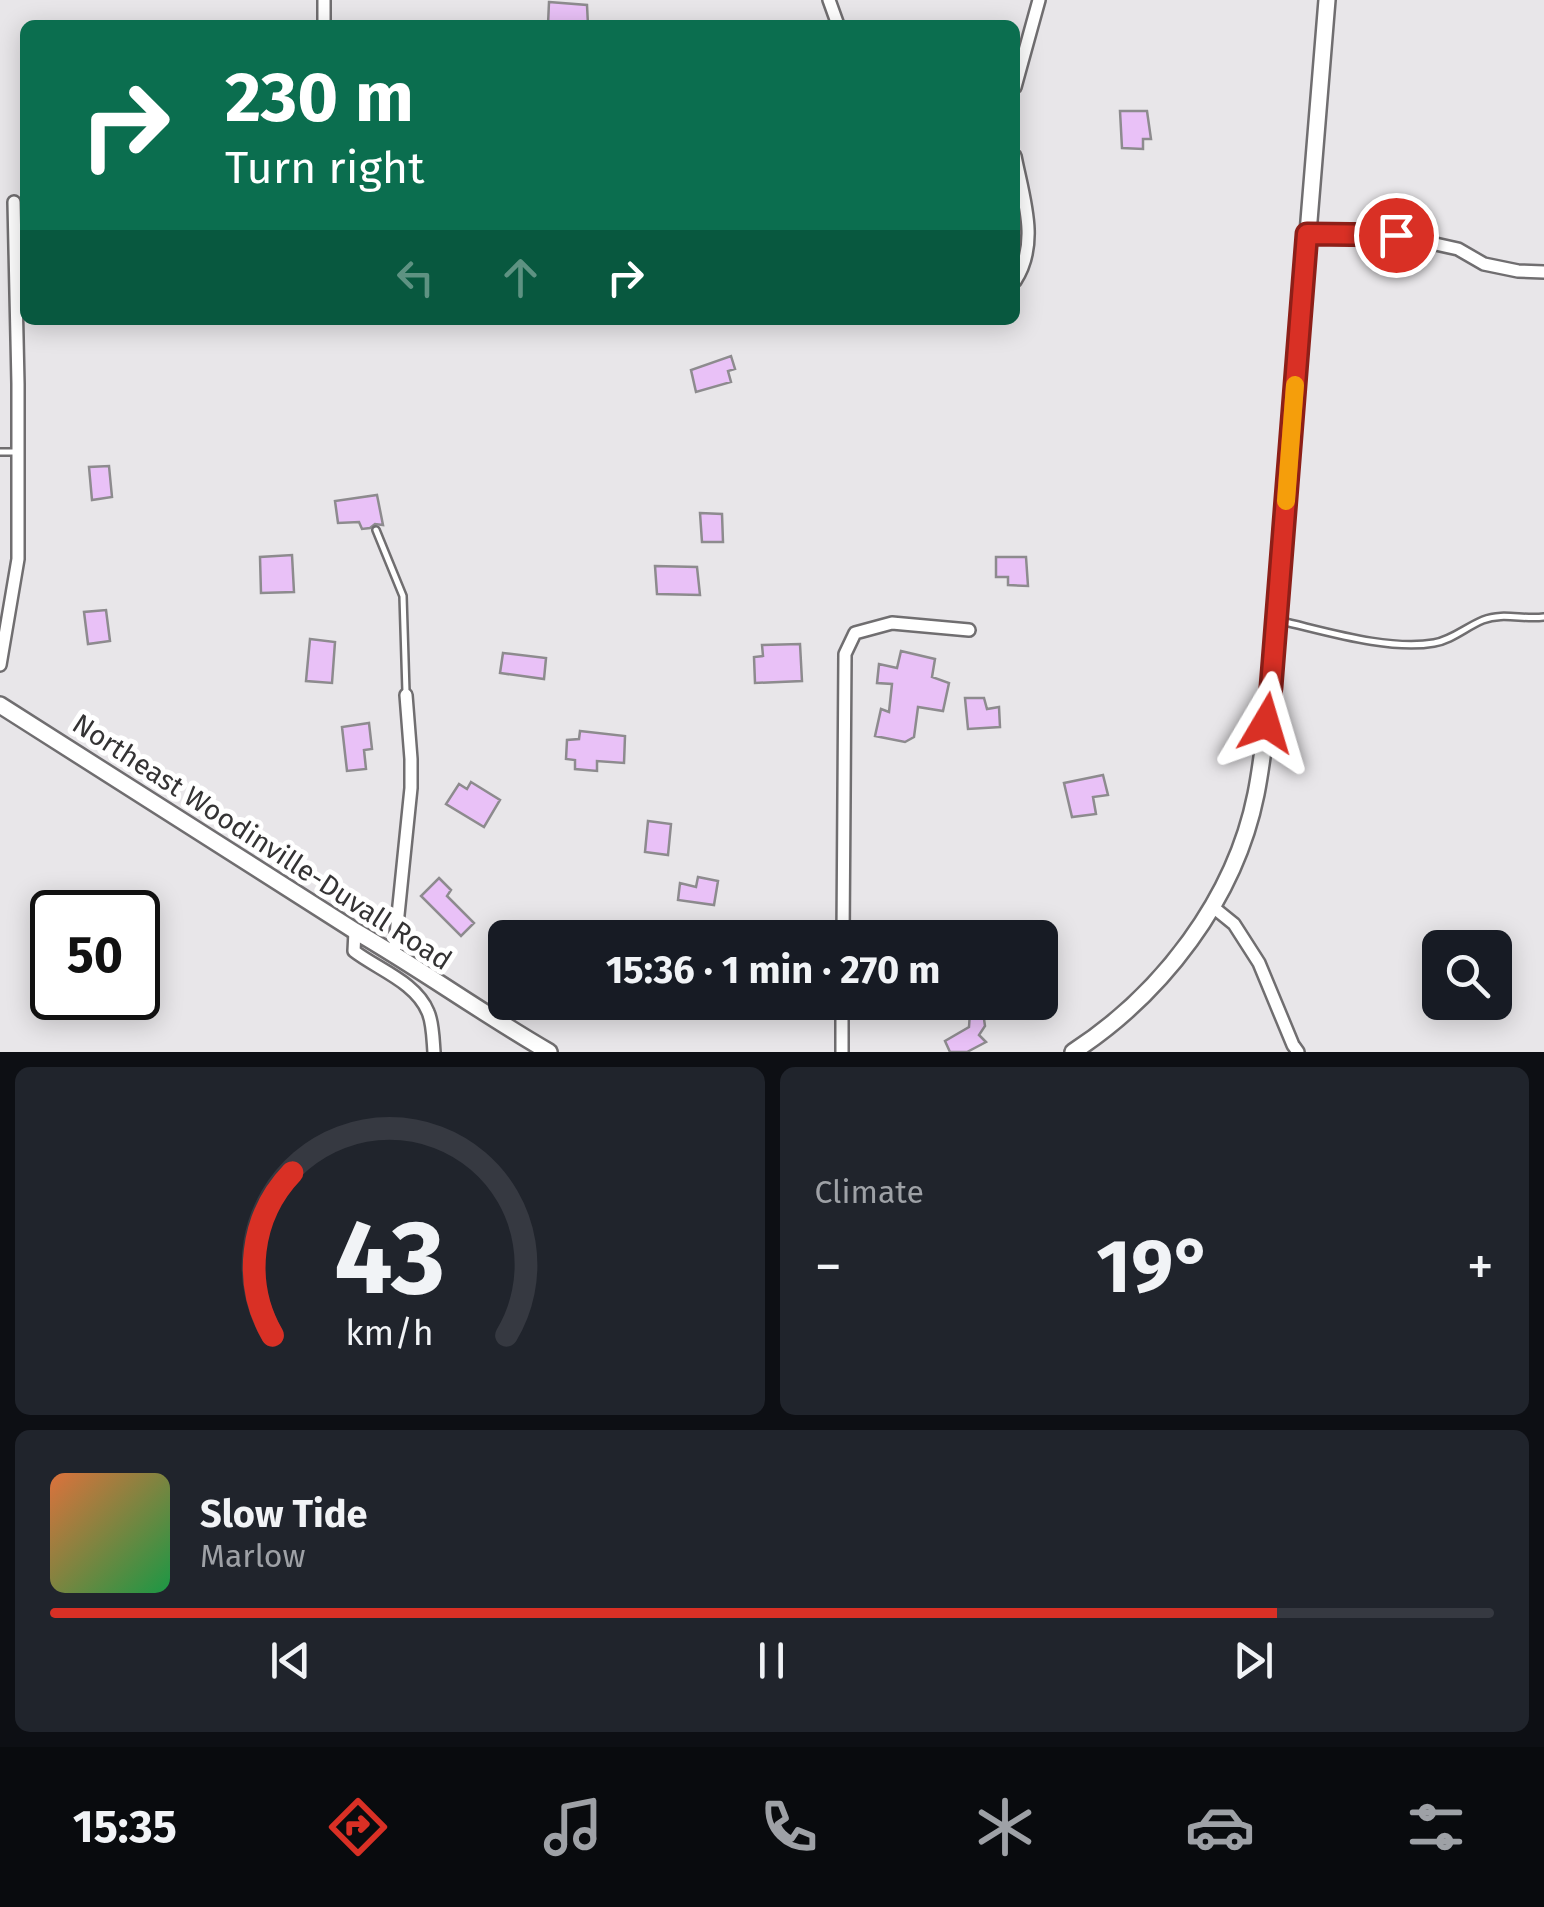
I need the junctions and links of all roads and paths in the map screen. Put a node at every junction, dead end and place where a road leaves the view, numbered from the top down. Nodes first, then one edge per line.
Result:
1 (1039, 0) edge
2 (1327, 0) edge
3 (1020, 69) edge
4 (1020, 185) edge
5 (14, 202) dead end
6 (1307, 234) junction
7 (1544, 272) edge
8 (1020, 274) edge
9 (0, 452) edge
10 (18, 452) junction
11 (376, 530) dead end
12 (1544, 618) edge
13 (1276, 620) junction
14 (968, 630) dead end
15 (0, 665) edge
16 (406, 694) joint
17 (0, 705) edge
18 (1213, 907) junction
19 (843, 920) edge
20 (355, 931) junction
21 (394, 954) junction
22 (842, 1020) edge
23 (434, 1052) edge
24 (549, 1052) edge
25 (842, 1052) edge
26 (1074, 1052) edge
27 (1298, 1052) edge

1 - 3 street
2 - 6 main road
4 - 8 street
5 - 10 street
6 - 7 street
6 - 13 main road
9 - 10 lane
10 - 15 street
11 - 16 lane
12 - 13 lane
13 - 18 main road
14 - 19 street
16 - 21 street
17 - 20 main road, Northeast Woodinville-Duvall Road
18 - 26 main road
18 - 27 street
20 - 21 main road, Northeast Woodinville-Duvall Road
20 - 23 street
21 - 24 main road, Northeast Woodinville-Duvall Road
22 - 25 street

